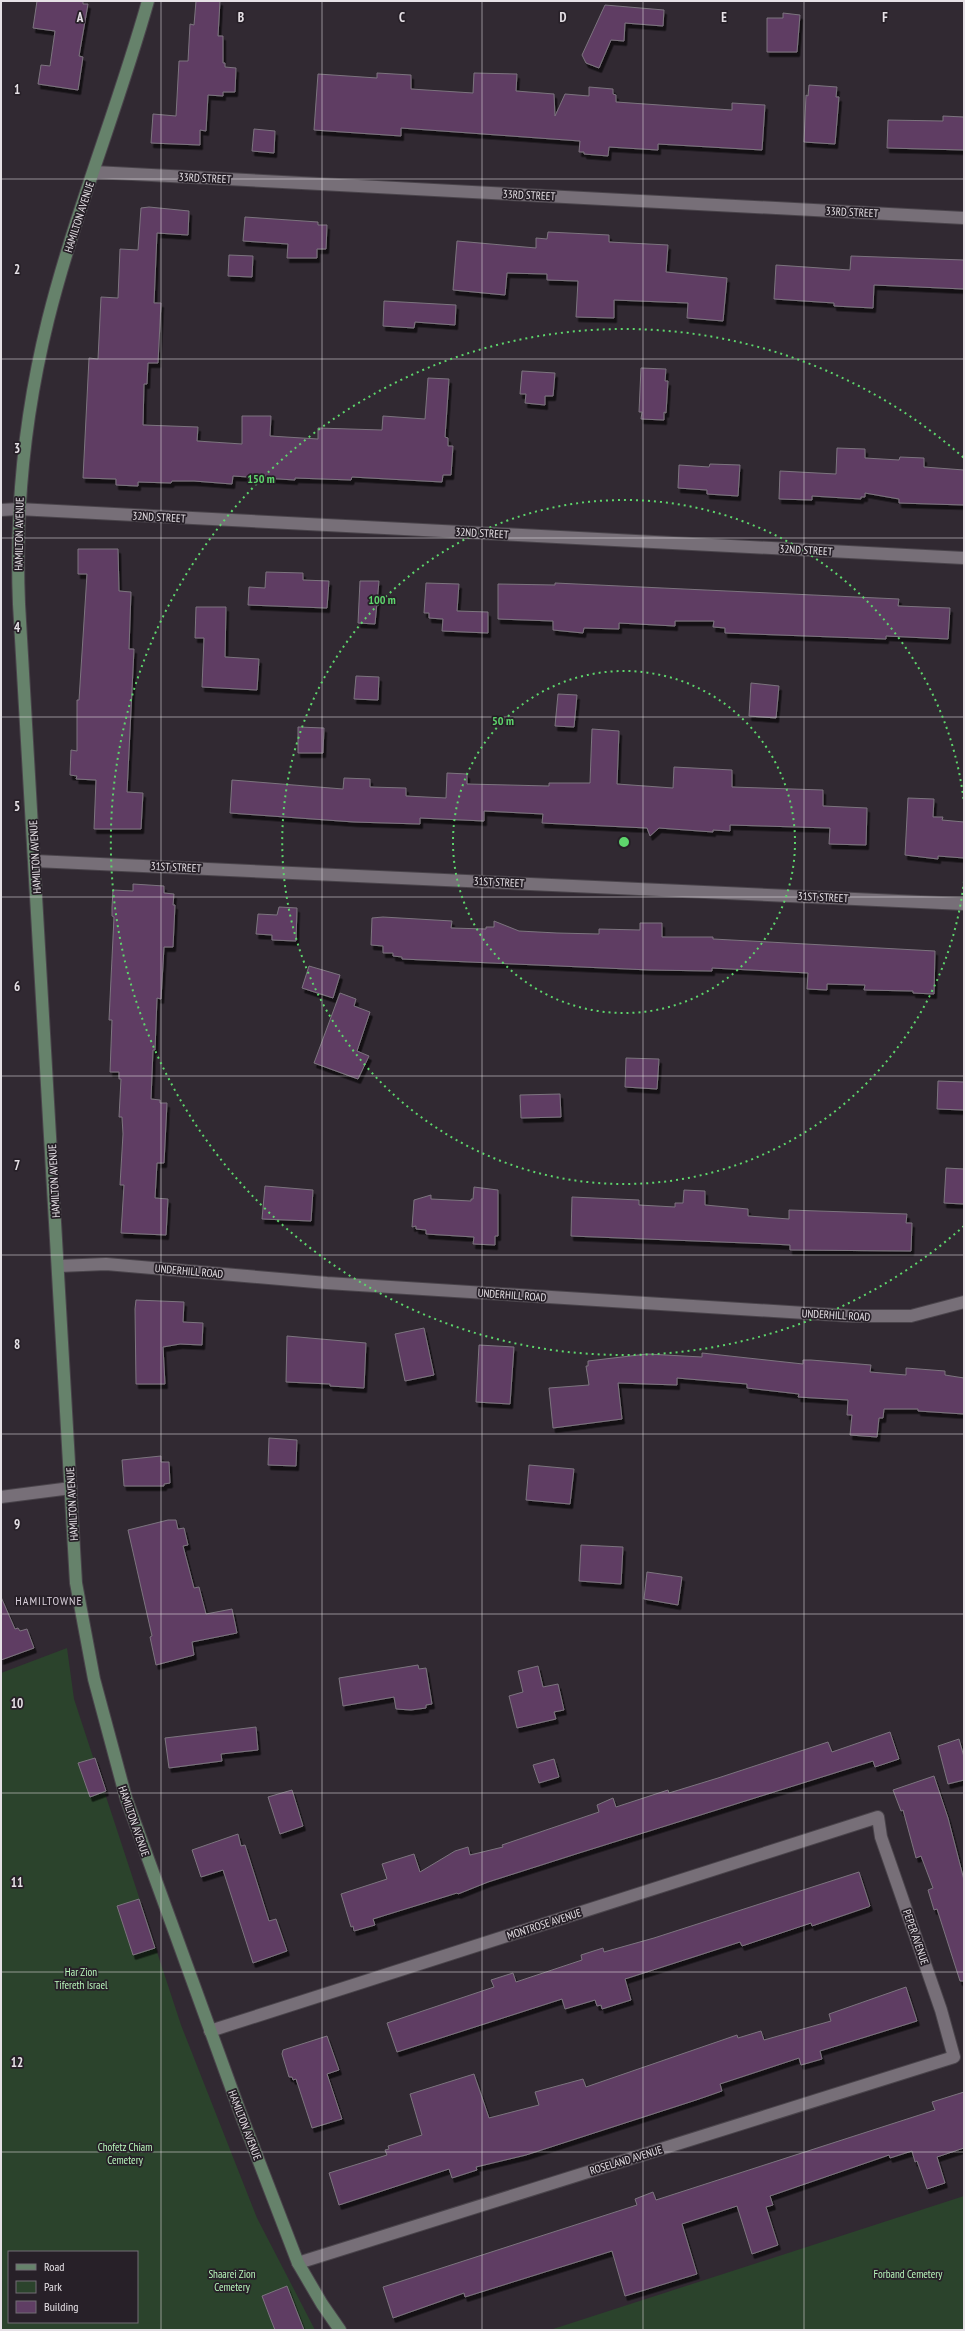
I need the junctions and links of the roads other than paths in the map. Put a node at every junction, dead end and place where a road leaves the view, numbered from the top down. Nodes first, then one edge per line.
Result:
1 (148, 1) edge
2 (94, 172) junction
3 (964, 218) edge
4 (1, 510) edge
5 (18, 510) junction
6 (964, 558) edge
7 (35, 861) junction
8 (964, 904) edge
9 (59, 1266) junction
10 (964, 1302) edge
11 (71, 1488) junction
12 (1, 1497) edge
13 (878, 1817) joint
14 (210, 2031) junction
15 (954, 2057) joint
16 (298, 2263) junction
17 (340, 2330) edge

1 - 2 street, HAMILTON AVENUE
2 - 3 street, 33RD STREET
2 - 5 street, HAMILTON AVENUE
4 - 5 street, 32ND STREET
5 - 6 street, 32ND STREET
5 - 7 street, HAMILTON AVENUE
7 - 8 street, 31ST STREET
7 - 9 street, HAMILTON AVENUE
9 - 10 street, UNDERHILL ROAD
9 - 11 street, HAMILTON AVENUE
11 - 12 street
11 - 14 street, HAMILTON AVENUE
13 - 14 street, MONTROSE AVENUE
13 - 15 street, PEPER AVENUE
14 - 16 street, HAMILTON AVENUE
15 - 16 street, ROSELAND AVENUE
16 - 17 street, HAMILTON AVENUE

